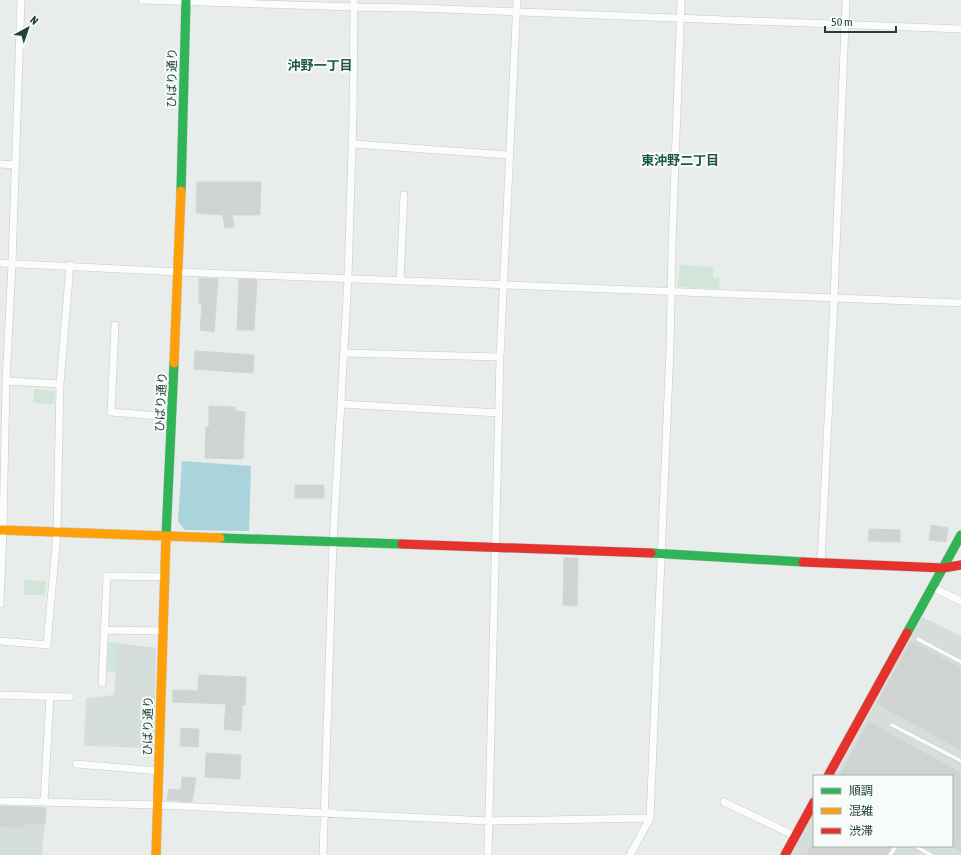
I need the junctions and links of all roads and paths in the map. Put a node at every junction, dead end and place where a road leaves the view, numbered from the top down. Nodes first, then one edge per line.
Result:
1 (22, 0) edge
2 (142, 0) edge
3 (517, 0) edge
4 (681, 0) edge
5 (846, 0) edge
6 (186, 1) edge
7 (354, 4) edge
8 (517, 12) junction
9 (681, 19) junction
10 (845, 25) junction
11 (961, 29) edge
12 (353, 144) junction
13 (509, 155) junction
14 (0, 164) edge
15 (15, 165) junction
16 (404, 196) dead end
17 (0, 263) edge
18 (12, 264) junction
19 (70, 265) junction
20 (179, 272) junction
21 (348, 278) junction
22 (400, 281) junction
23 (504, 286) junction
24 (672, 291) junction
25 (834, 299) junction
26 (961, 303) edge
27 (115, 325) dead end
28 (343, 353) junction
29 (500, 357) junction
30 (3, 367) edge
31 (6, 381) junction
32 (60, 384) junction
33 (341, 404) junction
34 (499, 413) junction
35 (172, 417) junction
36 (2, 450) edge
37 (2, 530) edge
38 (57, 532) junction
39 (166, 535) junction
40 (961, 535) edge
41 (333, 542) junction
42 (497, 547) junction
43 (662, 553) junction
44 (821, 563) junction
45 (961, 565) edge
46 (943, 568) junction
47 (164, 576) junction
48 (932, 587) junction
49 (961, 601) edge
50 (0, 604) edge
51 (104, 630) junction
52 (163, 631) junction
53 (918, 639) dead end
54 (0, 641) edge
55 (961, 662) edge
56 (102, 683) dead end
57 (0, 695) edge
58 (50, 696) junction
59 (70, 697) dead end
60 (892, 725) dead end
61 (961, 761) edge
62 (76, 764) dead end
63 (159, 771) junction
64 (829, 775) edge
65 (0, 801) edge
66 (44, 802) junction
67 (724, 802) dead end
68 (813, 804) edge
69 (158, 805) junction
70 (325, 813) junction
71 (650, 818) junction
72 (489, 821) junction
73 (795, 836) junction
74 (917, 847) edge
75 (156, 855) edge
76 (323, 855) edge
77 (488, 855) edge
78 (630, 855) edge
79 (785, 855) edge
80 (931, 855) edge

1 - 15 street
2 - 6 street
3 - 8 street
4 - 9 street
5 - 10 street
6 - 7 street
6 - 20 street, ひばり通り
7 - 8 street
7 - 12 street
8 - 9 street
8 - 13 street
9 - 10 street
9 - 24 street
10 - 11 street
10 - 25 street
12 - 13 street
12 - 21 street
13 - 23 street
14 - 15 street
15 - 18 street
16 - 22 street
17 - 18 street
18 - 19 street
18 - 30 street
19 - 20 street
19 - 32 street
20 - 21 street
20 - 35 street, ひばり通り
21 - 22 street
21 - 28 street
22 - 23 street
23 - 24 street
23 - 29 street
24 - 25 street
24 - 43 street
25 - 26 street
25 - 44 street
27 - 35 street
28 - 29 street
28 - 33 street
29 - 34 street
30 - 31 street
31 - 32 street
31 - 36 street
32 - 38 street
33 - 34 street
33 - 41 street
34 - 42 street
35 - 39 street, ひばり通り
36 - 37 street
37 - 38 street
37 - 50 street
38 - 39 street
38 - 54 street
39 - 41 street
39 - 47 street, ひばり通り
40 - 46 street
41 - 42 street
41 - 70 street
42 - 43 street
42 - 72 street
43 - 44 street
43 - 71 street
44 - 46 street
45 - 46 street
46 - 48 street
47 - 51 street
47 - 52 street, ひばり通り
48 - 49 street
48 - 64 street
51 - 52 street
51 - 56 street
52 - 63 street, ひばり通り
53 - 55 lane
57 - 58 street
58 - 59 street
58 - 66 street
60 - 61 lane
62 - 63 street
63 - 69 street, ひばり通り
65 - 66 street
66 - 69 street
67 - 73 street
68 - 73 street
69 - 70 street
69 - 75 street, ひばり通り
70 - 72 street
70 - 76 street
71 - 72 street
71 - 78 street
72 - 77 street
73 - 79 street
74 - 80 lane

